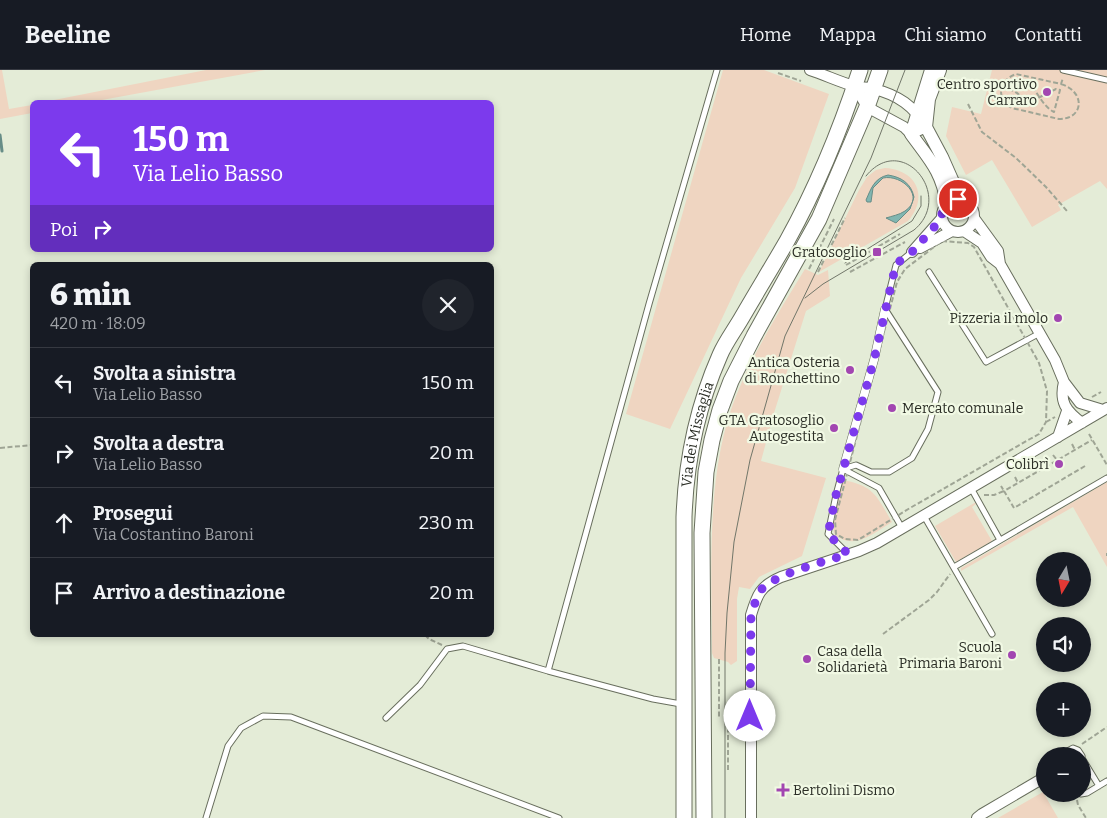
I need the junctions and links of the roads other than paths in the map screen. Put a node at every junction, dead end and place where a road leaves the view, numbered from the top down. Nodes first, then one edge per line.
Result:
1 (717, 70) edge
2 (810, 70) edge
3 (860, 70) edge
4 (880, 70) edge
5 (931, 70) edge
6 (940, 70) edge
7 (1064, 70) edge
8 (1107, 80) edge
9 (855, 86) junction
10 (874, 89) junction
11 (867, 108) junction
12 (917, 112) junction
13 (926, 127) junction
14 (911, 134) junction
15 (961, 200) junction
16 (947, 204) junction
17 (942, 218) junction
18 (974, 218) junction
19 (952, 231) junction
20 (964, 231) junction
21 (912, 252) junction
22 (1000, 264) junction
23 (929, 272) dead end
24 (885, 309) junction
25 (1040, 333) junction
26 (1064, 382) junction
27 (1080, 403) junction
28 (1105, 409) edge
29 (1067, 410) junction
30 (1082, 423) junction
31 (1058, 437) junction
32 (843, 470) junction
33 (1107, 478) edge
34 (971, 488) junction
35 (924, 516) junction
36 (902, 528) junction
37 (1000, 540) junction
38 (848, 554) junction
39 (953, 569) junction
40 (992, 634) dead end
41 (548, 671) junction
42 (685, 705) junction
43 (386, 718) dead end
44 (1091, 772) edge
45 (1107, 781) edge
46 (1036, 782) edge
47 (1099, 786) junction
48 (1091, 791) edge
49 (206, 818) edge
50 (559, 818) edge
51 (684, 818) edge
52 (704, 818) edge
53 (751, 818) edge
54 (977, 818) edge

1 - 41 lane
2 - 9 street
3 - 9 main road, Via dei Missaglia
4 - 10 main road, Via dei Missaglia
5 - 12 street
6 - 13 street
7 - 8 lane
9 - 10 street
9 - 11 street
9 - 42 main road, Via dei Missaglia
10 - 11 main road, Via dei Missaglia
10 - 12 street
11 - 14 street
11 - 52 main road, Via dei Missaglia
12 - 13 street
12 - 14 street
13 - 14 street
13 - 15 street
14 - 16 street
15 - 16 street
15 - 18 street
16 - 17 street
17 - 19 street
17 - 21 street
18 - 20 street
18 - 22 street
19 - 20 street
19 - 21 street
20 - 22 street
21 - 24 lane
22 - 25 street
23 - 25 lane
24 - 32 street
24 - 32 lane
25 - 26 street
26 - 27 street
26 - 29 street
27 - 28 street
27 - 30 street
28 - 30 street
29 - 30 street
29 - 31 street
30 - 31 street
31 - 34 street
32 - 36 lane
32 - 38 lane
33 - 37 lane
34 - 35 street
34 - 37 lane
35 - 36 street
35 - 39 lane
36 - 38 street
37 - 39 lane
38 - 53 street
39 - 40 lane
41 - 42 lane
41 - 43 lane
42 - 51 main road, Via dei Missaglia
44 - 47 lane
45 - 47 lane
46 - 54 street
47 - 48 lane
49 - 50 lane

